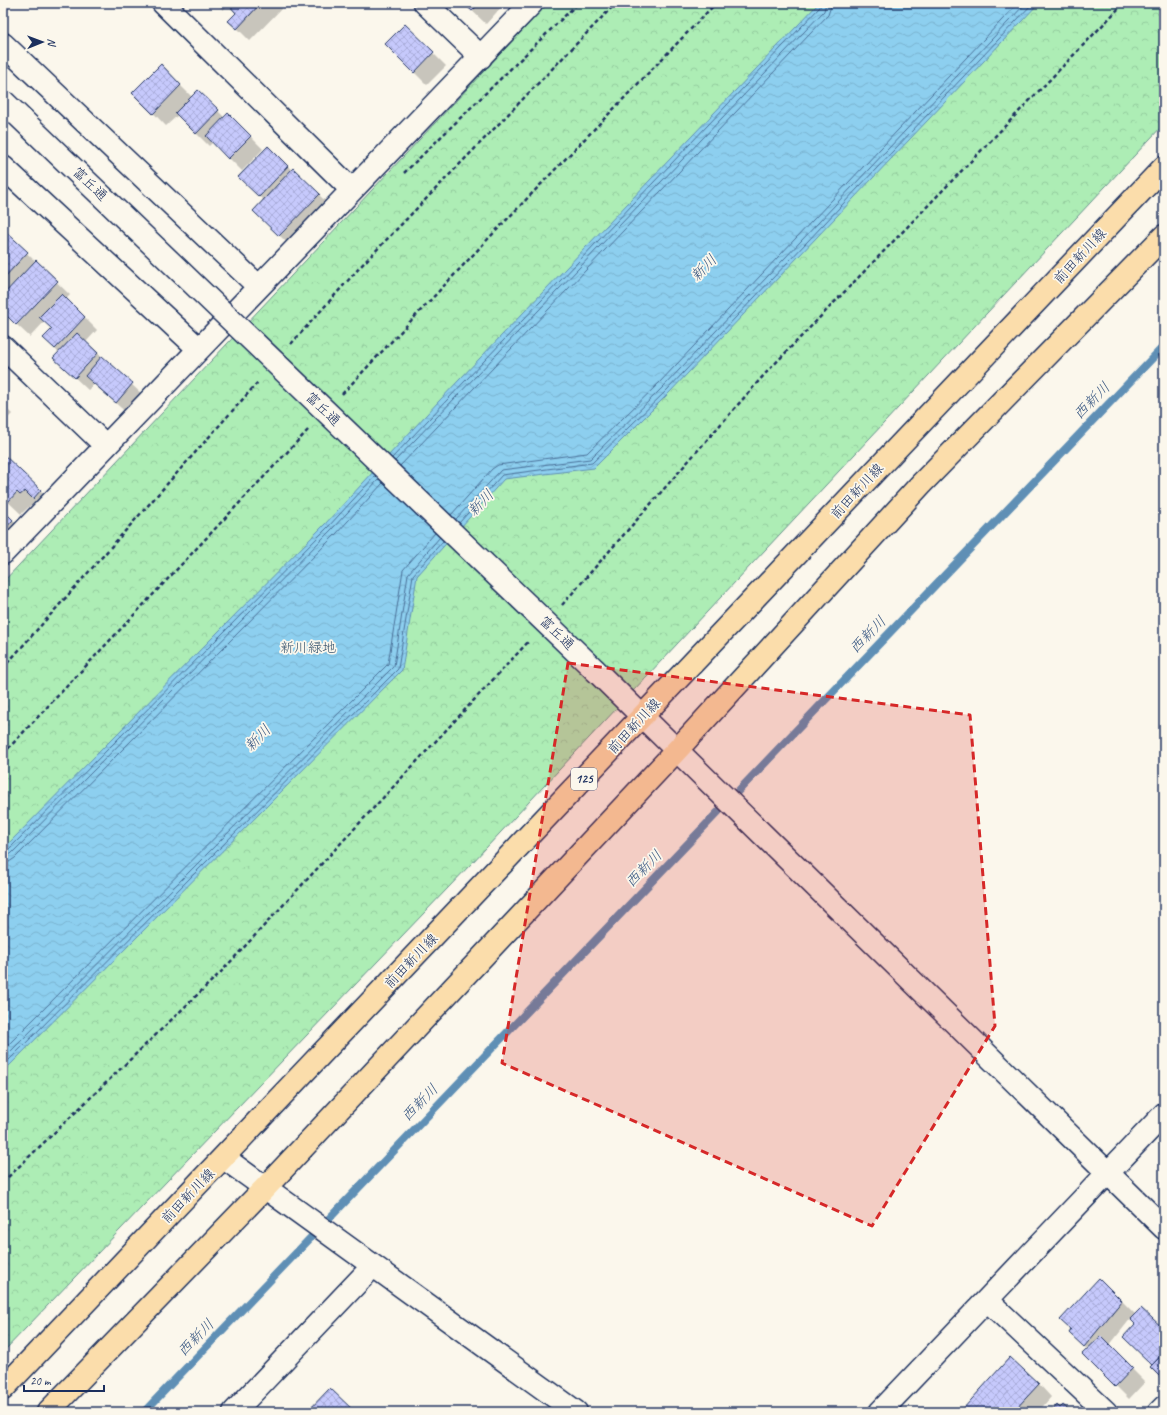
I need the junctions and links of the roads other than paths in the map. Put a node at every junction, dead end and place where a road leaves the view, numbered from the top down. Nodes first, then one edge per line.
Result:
1 (163, 3) edge
2 (425, 3) edge
3 (532, 3) edge
4 (3, 44) edge
5 (481, 57) junction
6 (3, 101) edge
7 (3, 167) edge
8 (1164, 167) edge
9 (352, 190) junction
10 (1164, 236) edge
11 (258, 286) junction
12 (3, 347) edge
13 (199, 349) junction
14 (106, 446) junction
15 (3, 553) edge
16 (643, 716) junction
17 (677, 750) junction
18 (1164, 1114) edge
19 (224, 1158) junction
20 (1107, 1174) junction
21 (265, 1188) junction
22 (1164, 1228) edge
23 (364, 1260) junction
24 (987, 1300) junction
25 (3, 1389) edge
26 (1164, 1407) edge
27 (48, 1412) edge
28 (234, 1412) edge
29 (576, 1412) edge
30 (880, 1412) edge
31 (1106, 1412) edge
32 (1159, 1412) edge

1 - 9 street
2 - 5 street
3 - 5 street
4 - 11 street
5 - 9 street
6 - 16 street, 富丘通, bridge
7 - 13 street
8 - 16 main road, 前田新川線 / 125
9 - 11 street
10 - 17 main road
11 - 13 street
12 - 14 street
13 - 14 street
14 - 15 street
16 - 17 street, 富丘通
16 - 19 main road, 前田新川線 / 125
17 - 20 street, 富丘通
17 - 21 main road
18 - 20 street
19 - 21 street
19 - 25 main road, 前田新川線 / 125
20 - 22 street
20 - 24 street
21 - 23 street
21 - 27 main road
23 - 28 street
23 - 29 street
24 - 30 street
24 - 31 street
26 - 32 street

